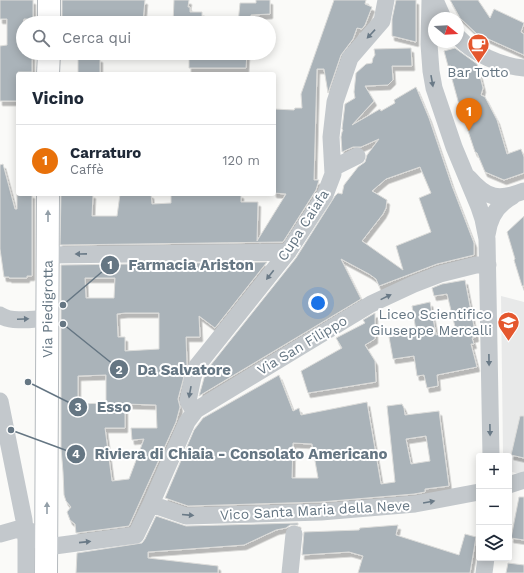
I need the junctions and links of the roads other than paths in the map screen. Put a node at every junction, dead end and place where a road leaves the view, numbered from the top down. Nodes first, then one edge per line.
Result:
1 (49, 0) edge
2 (386, 0) edge
3 (430, 0) edge
4 (435, 0) edge
5 (441, 12) edge
6 (49, 16) edge
7 (464, 43) edge
8 (434, 48) edge
9 (49, 60) edge
10 (430, 61) junction
11 (524, 68) edge
12 (48, 72) edge
13 (357, 156) dead end
14 (333, 168) junction
15 (464, 171) junction
16 (518, 193) edge
17 (48, 196) edge
18 (487, 239) junction
19 (288, 252) junction
20 (48, 255) junction
21 (488, 265) junction
22 (0, 315) edge
23 (47, 318) junction
24 (0, 401) edge
25 (196, 410) junction
26 (491, 453) edge
27 (524, 480) edge
28 (512, 484) edge
29 (476, 493) edge
30 (151, 504) junction
31 (25, 527) junction
32 (0, 534) edge
33 (294, 534) dead end
34 (47, 546) junction
35 (486, 561) edge
36 (26, 573) edge
37 (46, 573) edge
38 (290, 573) edge
39 (484, 573) edge

1 - 6 main road
2 -> 14 street, Cupa Caiafa
3 - 10 street
4 - 5 street
7 - 11 street
8 - 10 street
9 - 12 main road
10 -> 15 street
13 - 14 street
14 - 19 street, Cupa Caiafa
15 - 16 street
15 - 18 street
16 - 18 street
20 -> 17 main road, Via Piedigrotta
18 - 21 street
19 -> 20 street
19 -> 25 street, Cupa Caiafa
20 - 23 main road, Via Piedigrotta
25 -> 21 street, Via San Filippo
21 -> 26 street
22 -> 23 street
34 -> 23 main road, Via Piedigrotta
24 - 31 street
25 - 30 street, Via San Filippo
27 - 28 street
30 -> 29 street, Vico Santa Maria della Neve
34 -> 30 street, Via San Filippo
31 - 32 street
31 - 34 street
31 - 36 street
33 - 38 street
34 - 37 main road, Via Piedigrotta
35 - 39 street

